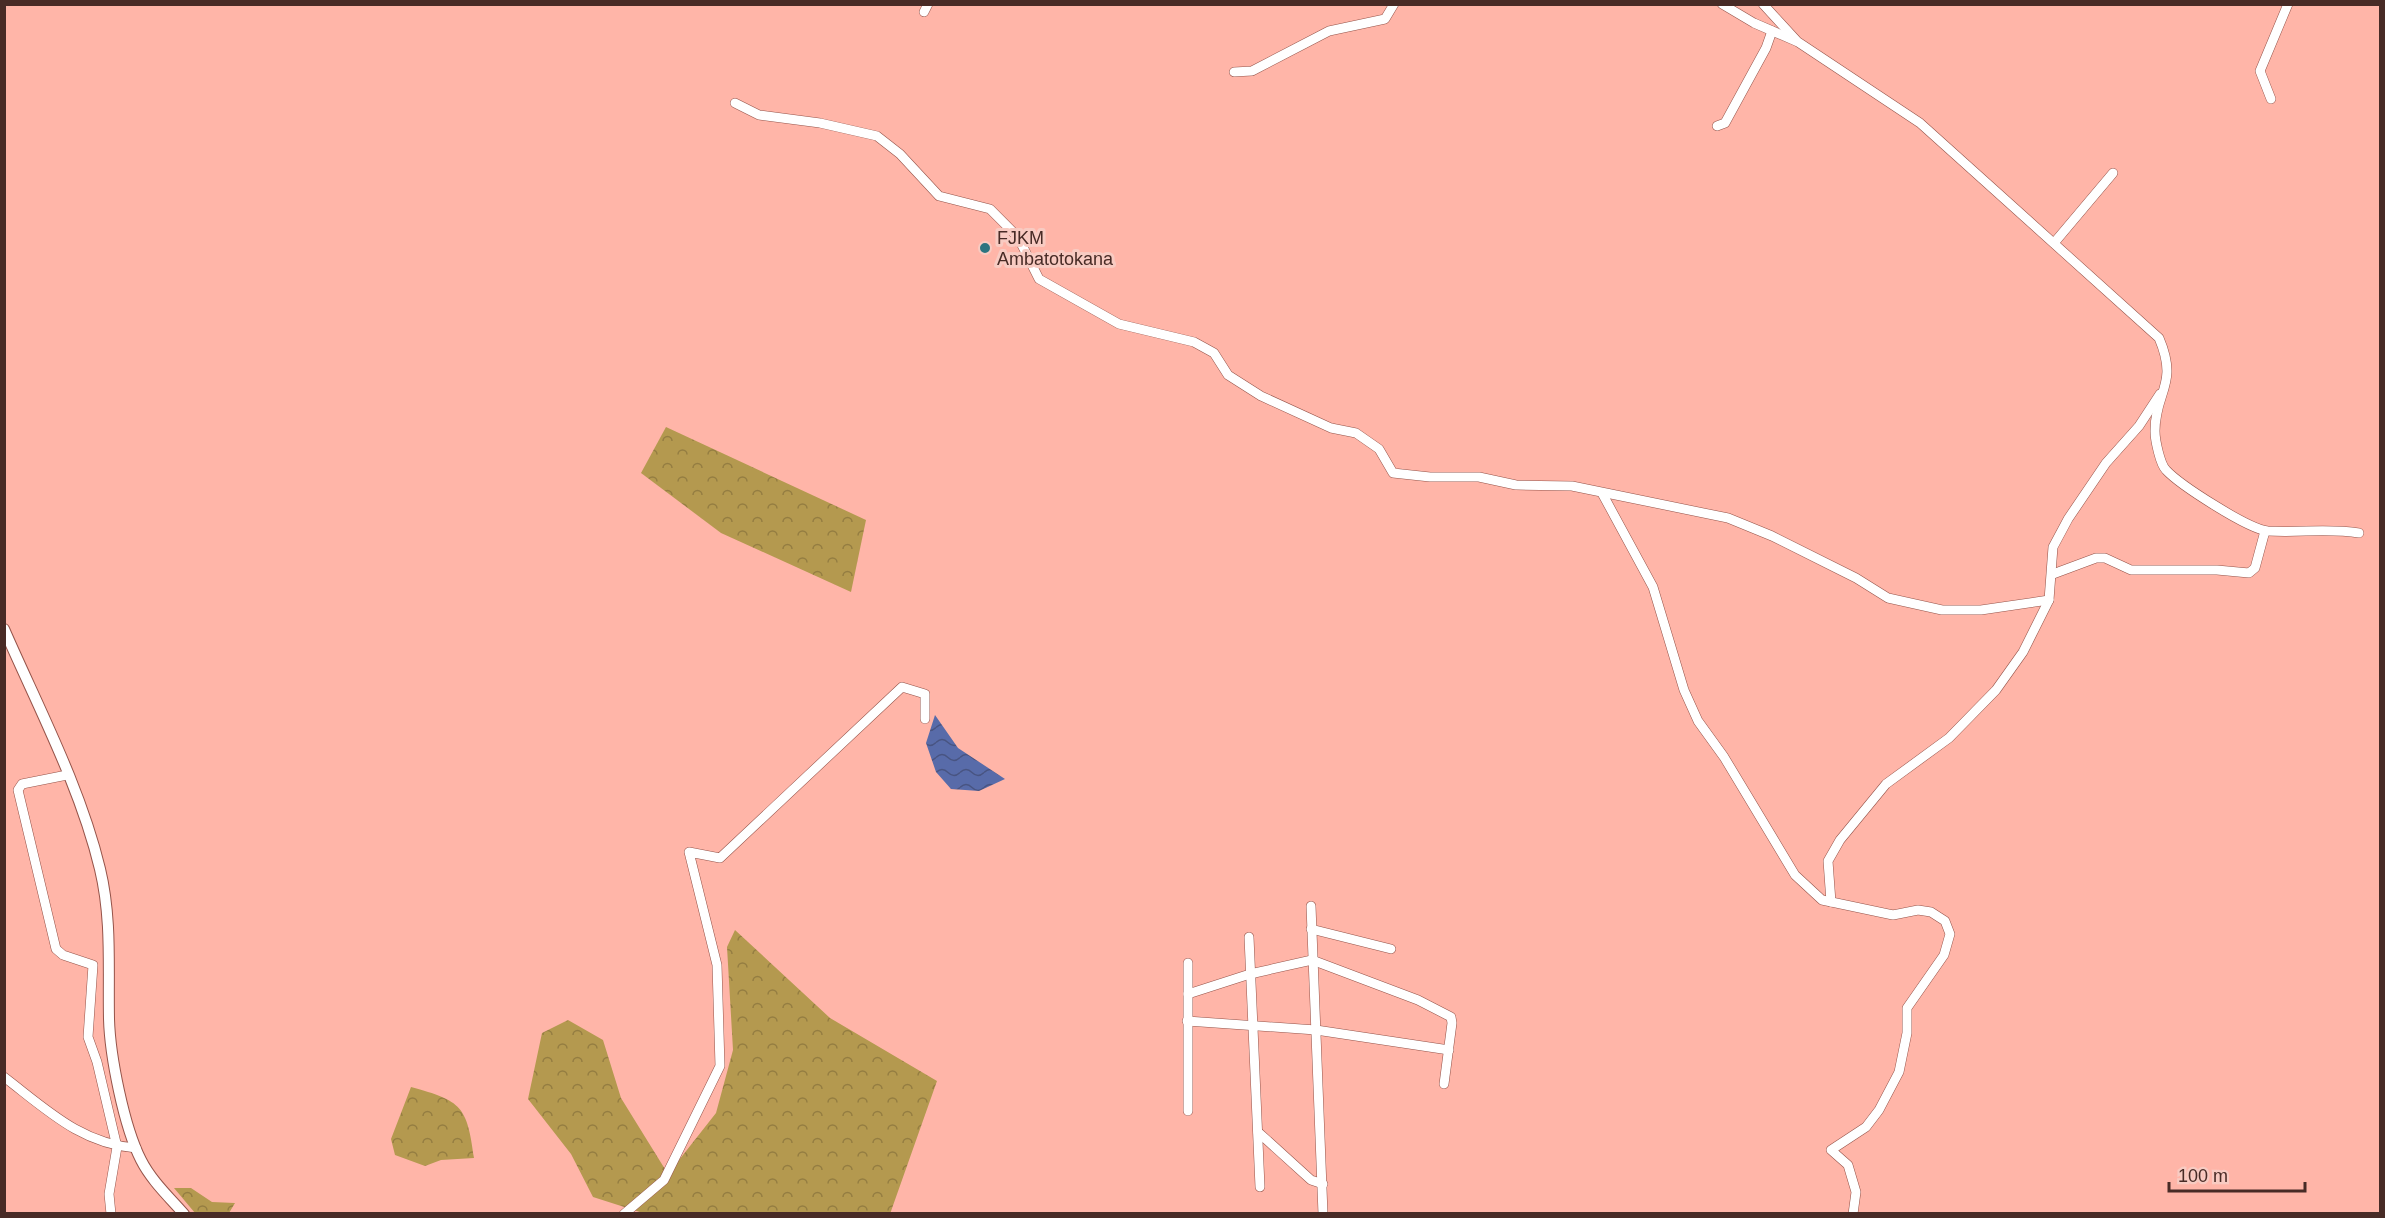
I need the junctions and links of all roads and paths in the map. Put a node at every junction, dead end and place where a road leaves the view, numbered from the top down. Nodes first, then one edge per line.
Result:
1 (1394, 4) edge
2 (1722, 4) edge
3 (1763, 4) edge
4 (2288, 4) edge
5 (1772, 31) junction
6 (1798, 42) junction
7 (1234, 72) dead end
8 (2271, 99) dead end
9 (735, 103) dead end
10 (1718, 126) dead end
11 (2113, 173) dead end
12 (2054, 243) junction
13 (2168, 383) junction
14 (1602, 493) junction
15 (2265, 531) junction
16 (2359, 532) dead end
17 (2053, 574) junction
18 (2049, 600) junction
19 (4, 629) edge
20 (925, 719) dead end
21 (67, 775) junction
22 (1831, 902) junction
23 (1311, 906) dead end
24 (1311, 929) junction
25 (1249, 937) dead end
26 (1391, 949) dead end
27 (1312, 960) junction
28 (1188, 963) dead end
29 (1250, 974) junction
30 (1188, 994) junction
31 (1187, 1021) junction
32 (1254, 1026) junction
33 (1316, 1030) junction
34 (1449, 1050) junction
35 (4, 1077) edge
36 (1444, 1084) dead end
37 (1188, 1111) dead end
38 (1258, 1132) junction
39 (117, 1147) junction
40 (136, 1148) junction
41 (1323, 1185) junction
42 (1260, 1187) dead end
43 (111, 1214) edge
44 (184, 1214) edge
45 (624, 1214) edge
46 (1323, 1214) edge
47 (1853, 1214) edge

1 - 7 street
2 - 5 street
3 - 6 street
4 - 8 street
5 - 6 street
5 - 10 street
6 - 12 street
9 - 14 street
11 - 12 street
12 - 13 street
13 - 15 street
13 - 17 street
14 - 18 street
14 - 22 street
15 - 16 street
15 - 17 street
17 - 18 street
18 - 22 street
19 - 21 street
20 - 45 street
21 - 39 street
21 - 40 street
22 - 47 street
23 - 24 street
24 - 26 street
24 - 27 street
25 - 29 street
27 - 29 street
27 - 33 street
27 - 34 street
28 - 30 street
29 - 30 street
29 - 32 street
30 - 31 street
31 - 32 street
31 - 37 street
32 - 33 street
32 - 38 street
33 - 34 street
33 - 41 street
34 - 36 street
35 - 39 street
38 - 41 street
38 - 42 street
39 - 40 street
39 - 43 street
40 - 44 street
41 - 46 street

